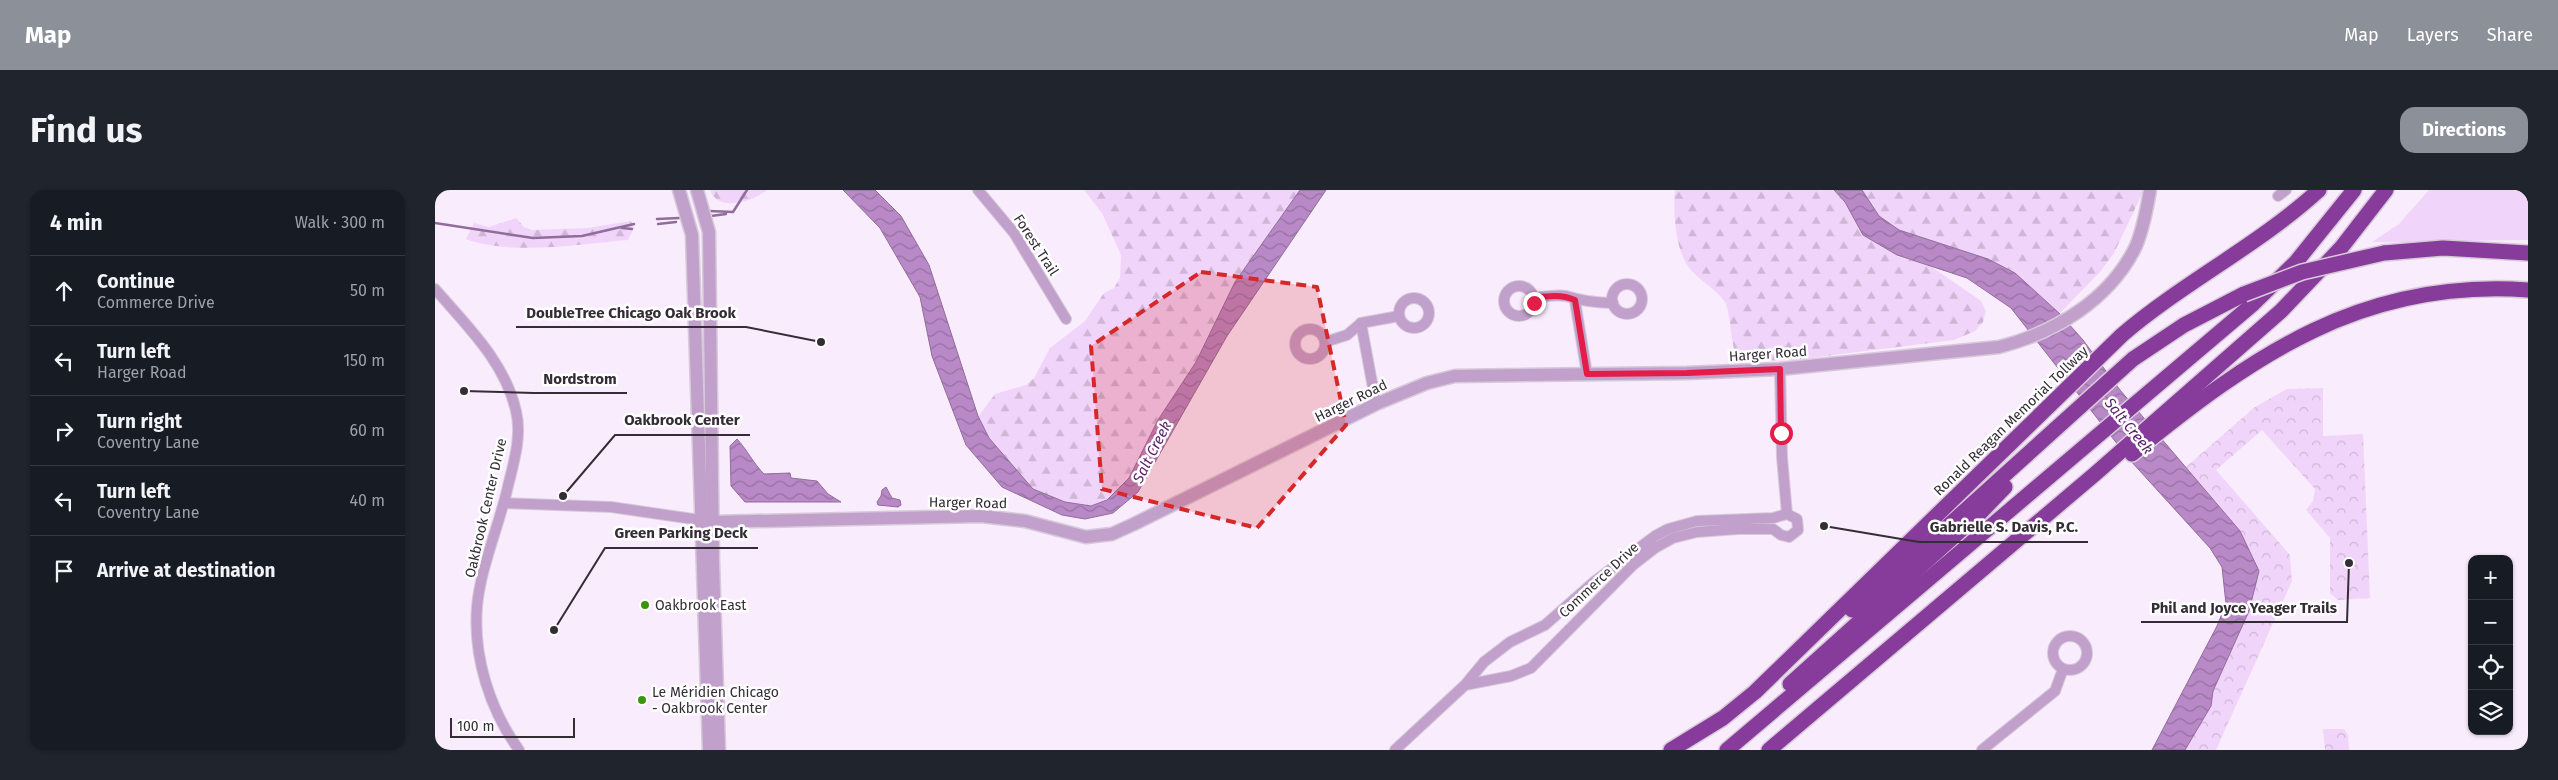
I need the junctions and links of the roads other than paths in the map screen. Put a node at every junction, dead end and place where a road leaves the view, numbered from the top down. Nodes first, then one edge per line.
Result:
1 (679, 190) edge
2 (697, 190) edge
3 (2150, 190) edge
4 (2319, 190) edge
5 (2354, 190) edge
6 (2386, 190) edge
7 (983, 191) edge
8 (2528, 253) edge
9 (435, 289) edge
10 (2528, 290) edge
11 (1533, 298) dead end
12 (1575, 300) junction
13 (1613, 303) dead end
14 (1399, 316) dead end
15 (1066, 319) dead end
16 (1361, 323) junction
17 (1325, 342) dead end
18 (1780, 369) junction
19 (1587, 374) junction
20 (1376, 404) junction
21 (2078, 408) junction
22 (2169, 417) junction
23 (2095, 474) junction
24 (504, 503) junction
25 (1787, 514) junction
26 (707, 522) junction
27 (2063, 669) dead end
28 (1465, 685) junction
29 (1755, 692) junction
30 (1748, 732) junction
31 (519, 750) edge
32 (709, 750) edge
33 (719, 750) edge
34 (1395, 750) edge
35 (1671, 750) edge
36 (1727, 750) edge
37 (1769, 750) edge
38 (1983, 750) edge

1 - 26 street
2 - 26 street
3 - 18 street, Harger Road
4 - 29 highway, Ronald Reagan Memorial Tollway
5 - 30 highway
6 - 22 highway
7 - 15 street, Forest Trail
8 - 21 highway, bridge
9 - 24 street, Oakbrook Center Drive
10 - 22 highway
11 - 12 street
12 - 13 street
12 - 19 street
14 - 16 street
16 - 17 street
16 - 20 street
18 - 19 street, Harger Road
18 - 25 street, Commerce Drive
19 - 20 street, Harger Road
20 - 26 street, Harger Road
21 - 29 highway
21 - 30 highway
22 - 23 highway
22 - 23 highway
23 - 37 highway
24 - 26 street, Harger Road
24 - 31 street, Oakbrook Center Drive
25 - 28 street, Commerce Drive
25 - 28 street, Commerce Drive
26 - 32 street
26 - 33 street
27 - 38 street
28 - 34 street, Commerce Drive
29 - 35 highway, Ronald Reagan Memorial Tollway
30 - 36 highway

